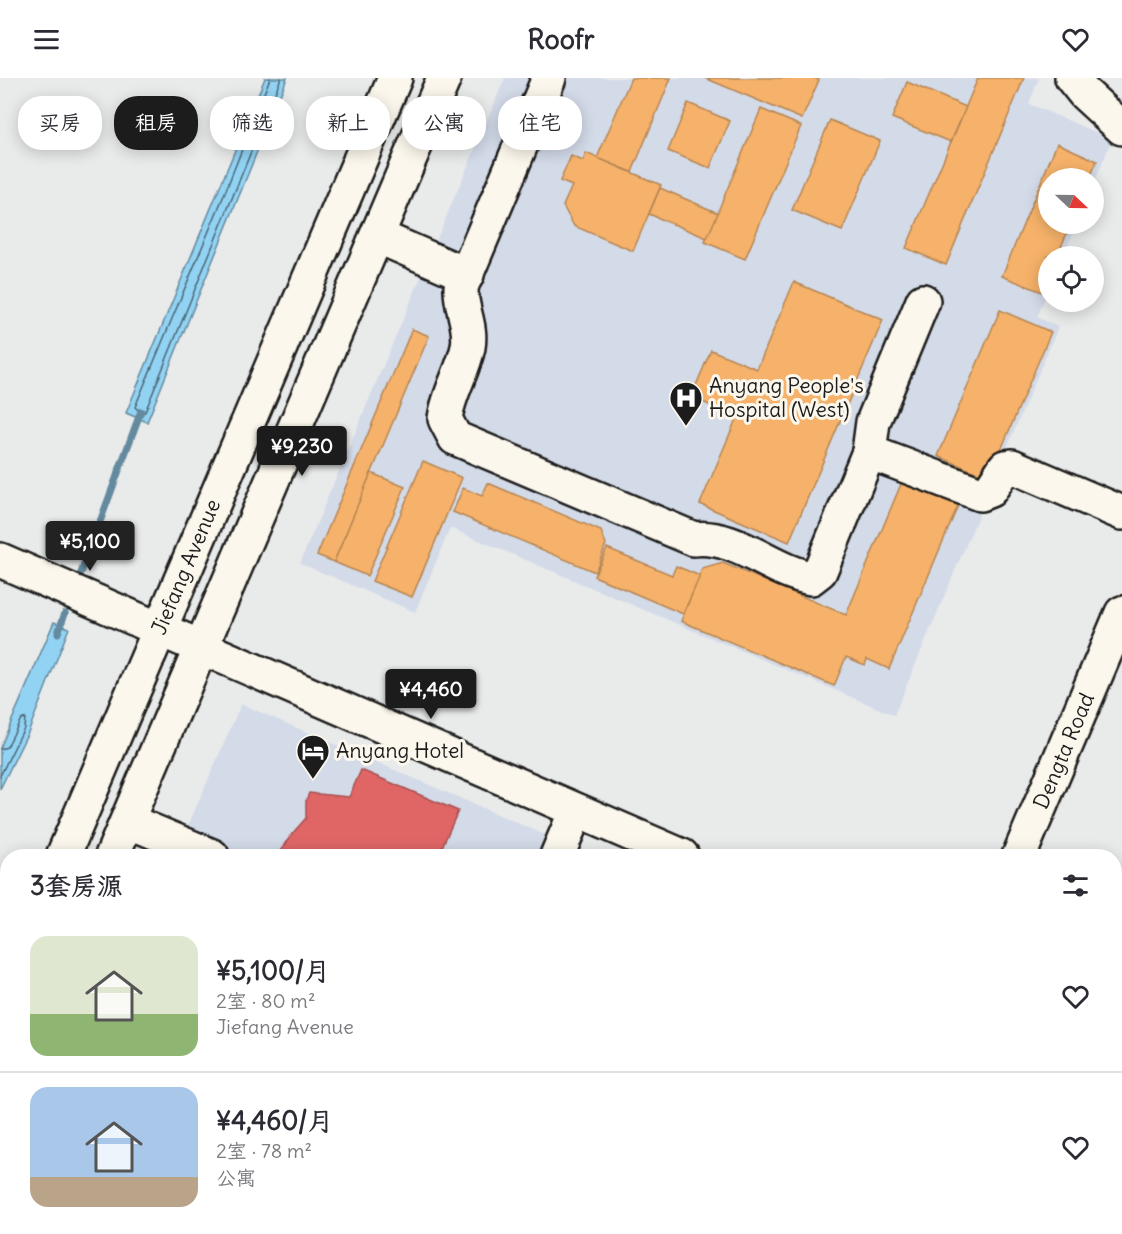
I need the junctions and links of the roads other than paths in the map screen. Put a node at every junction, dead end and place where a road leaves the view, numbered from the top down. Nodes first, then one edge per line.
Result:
1 (395, 78) edge
2 (444, 78) edge
3 (549, 78) edge
4 (1072, 78) edge
5 (1122, 128) edge
6 (377, 236) junction
7 (467, 274) junction
8 (923, 301) dead end
9 (869, 452) junction
10 (1122, 513) edge
11 (0, 560) edge
12 (1122, 613) edge
13 (159, 631) junction
14 (201, 649) junction
15 (576, 811) junction
16 (128, 821) junction
17 (66, 849) edge
18 (115, 849) edge
19 (195, 849) edge
20 (560, 849) edge
21 (666, 849) edge
22 (1022, 849) edge

1 - 13 main road, Jiefang Avenue
2 - 6 main road
3 - 7 main road
4 - 5 main road
6 - 7 main road
6 - 14 main road
7 - 9 main road
8 - 9 main road
9 - 10 main road
11 - 13 main road
12 - 22 main road, Dengta Road
13 - 14 main road
13 - 17 main road, Jiefang Avenue
14 - 15 main road
14 - 16 main road
15 - 20 main road
15 - 21 main road
16 - 18 main road
16 - 19 main road

